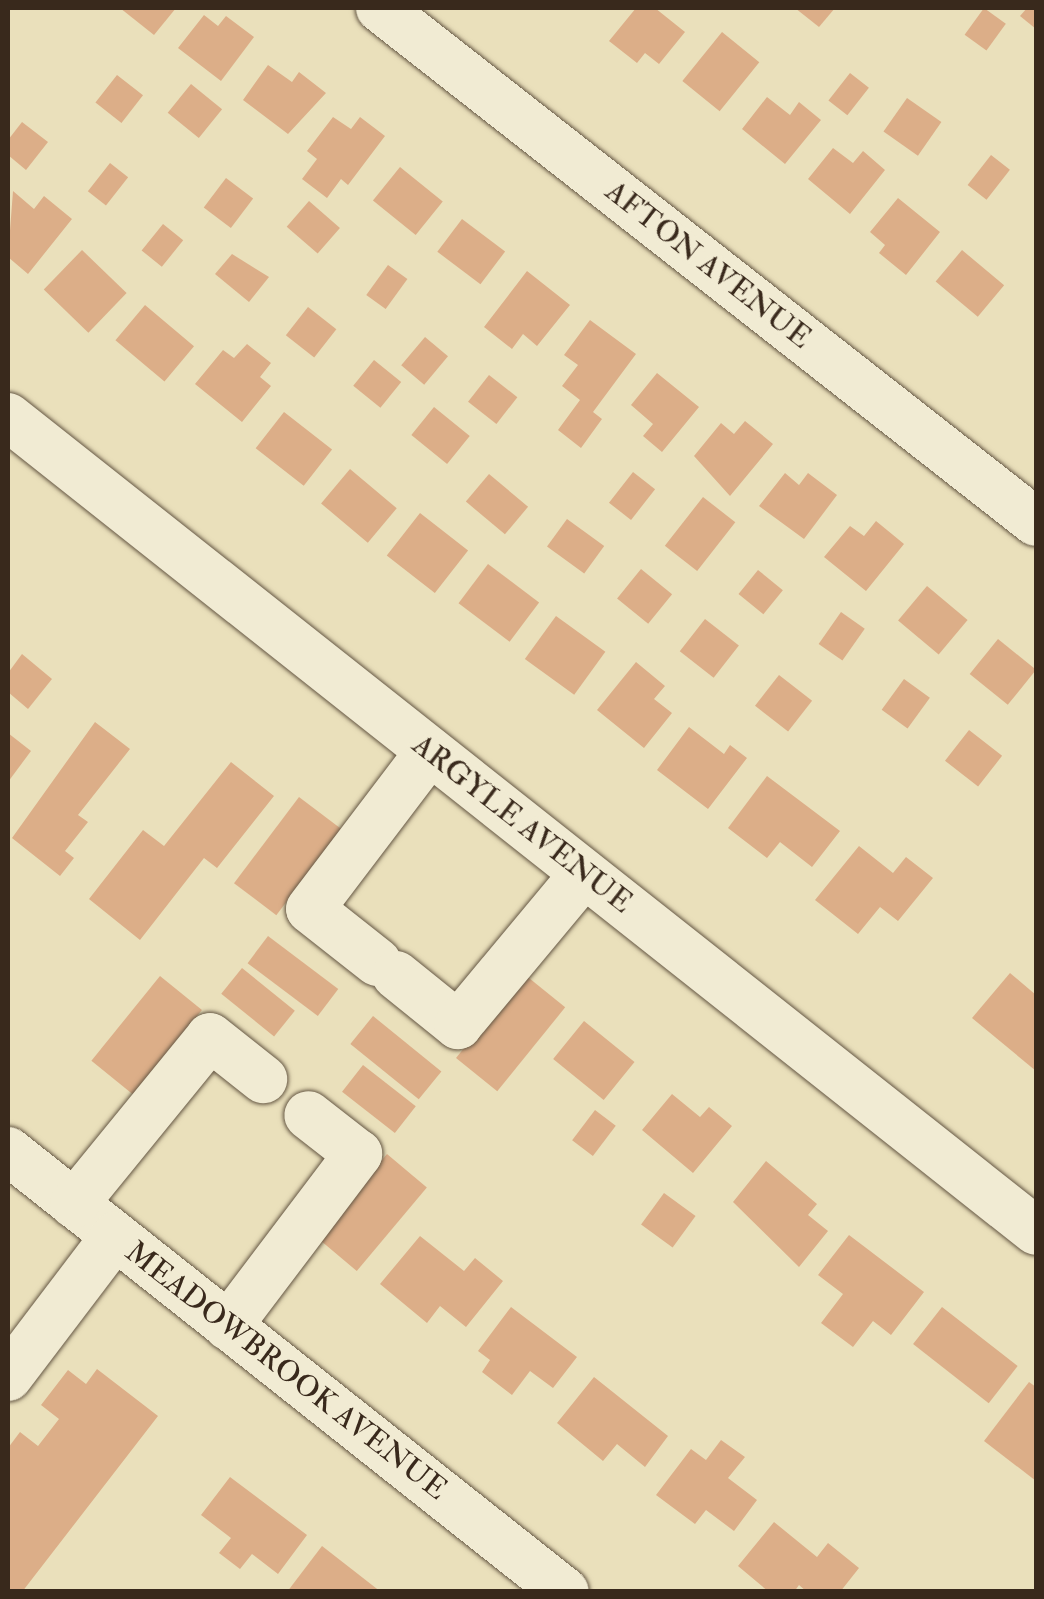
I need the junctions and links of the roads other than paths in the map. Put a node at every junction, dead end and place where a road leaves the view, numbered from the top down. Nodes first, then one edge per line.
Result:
1 (380, 8) edge
2 (8, 417) edge
3 (1036, 522) edge
4 (430, 751) junction
5 (584, 874) junction
6 (264, 1079) dead end
7 (308, 1115) dead end
8 (8, 1151) edge
9 (74, 1204) junction
10 (1036, 1231) edge
11 (115, 1236) junction
12 (228, 1326) junction
13 (8, 1377) edge
14 (565, 1592) edge

1 - 3 street, AFTON AVENUE
2 - 4 street, ARGYLE AVENUE
4 - 5 street, ARGYLE AVENUE
4 - 5 street
5 - 10 street, ARGYLE AVENUE
6 - 9 street
7 - 12 street
8 - 9 street, MEADOWBROOK AVENUE
9 - 11 street, MEADOWBROOK AVENUE
11 - 12 street, MEADOWBROOK AVENUE
11 - 13 street
12 - 14 street, MEADOWBROOK AVENUE

